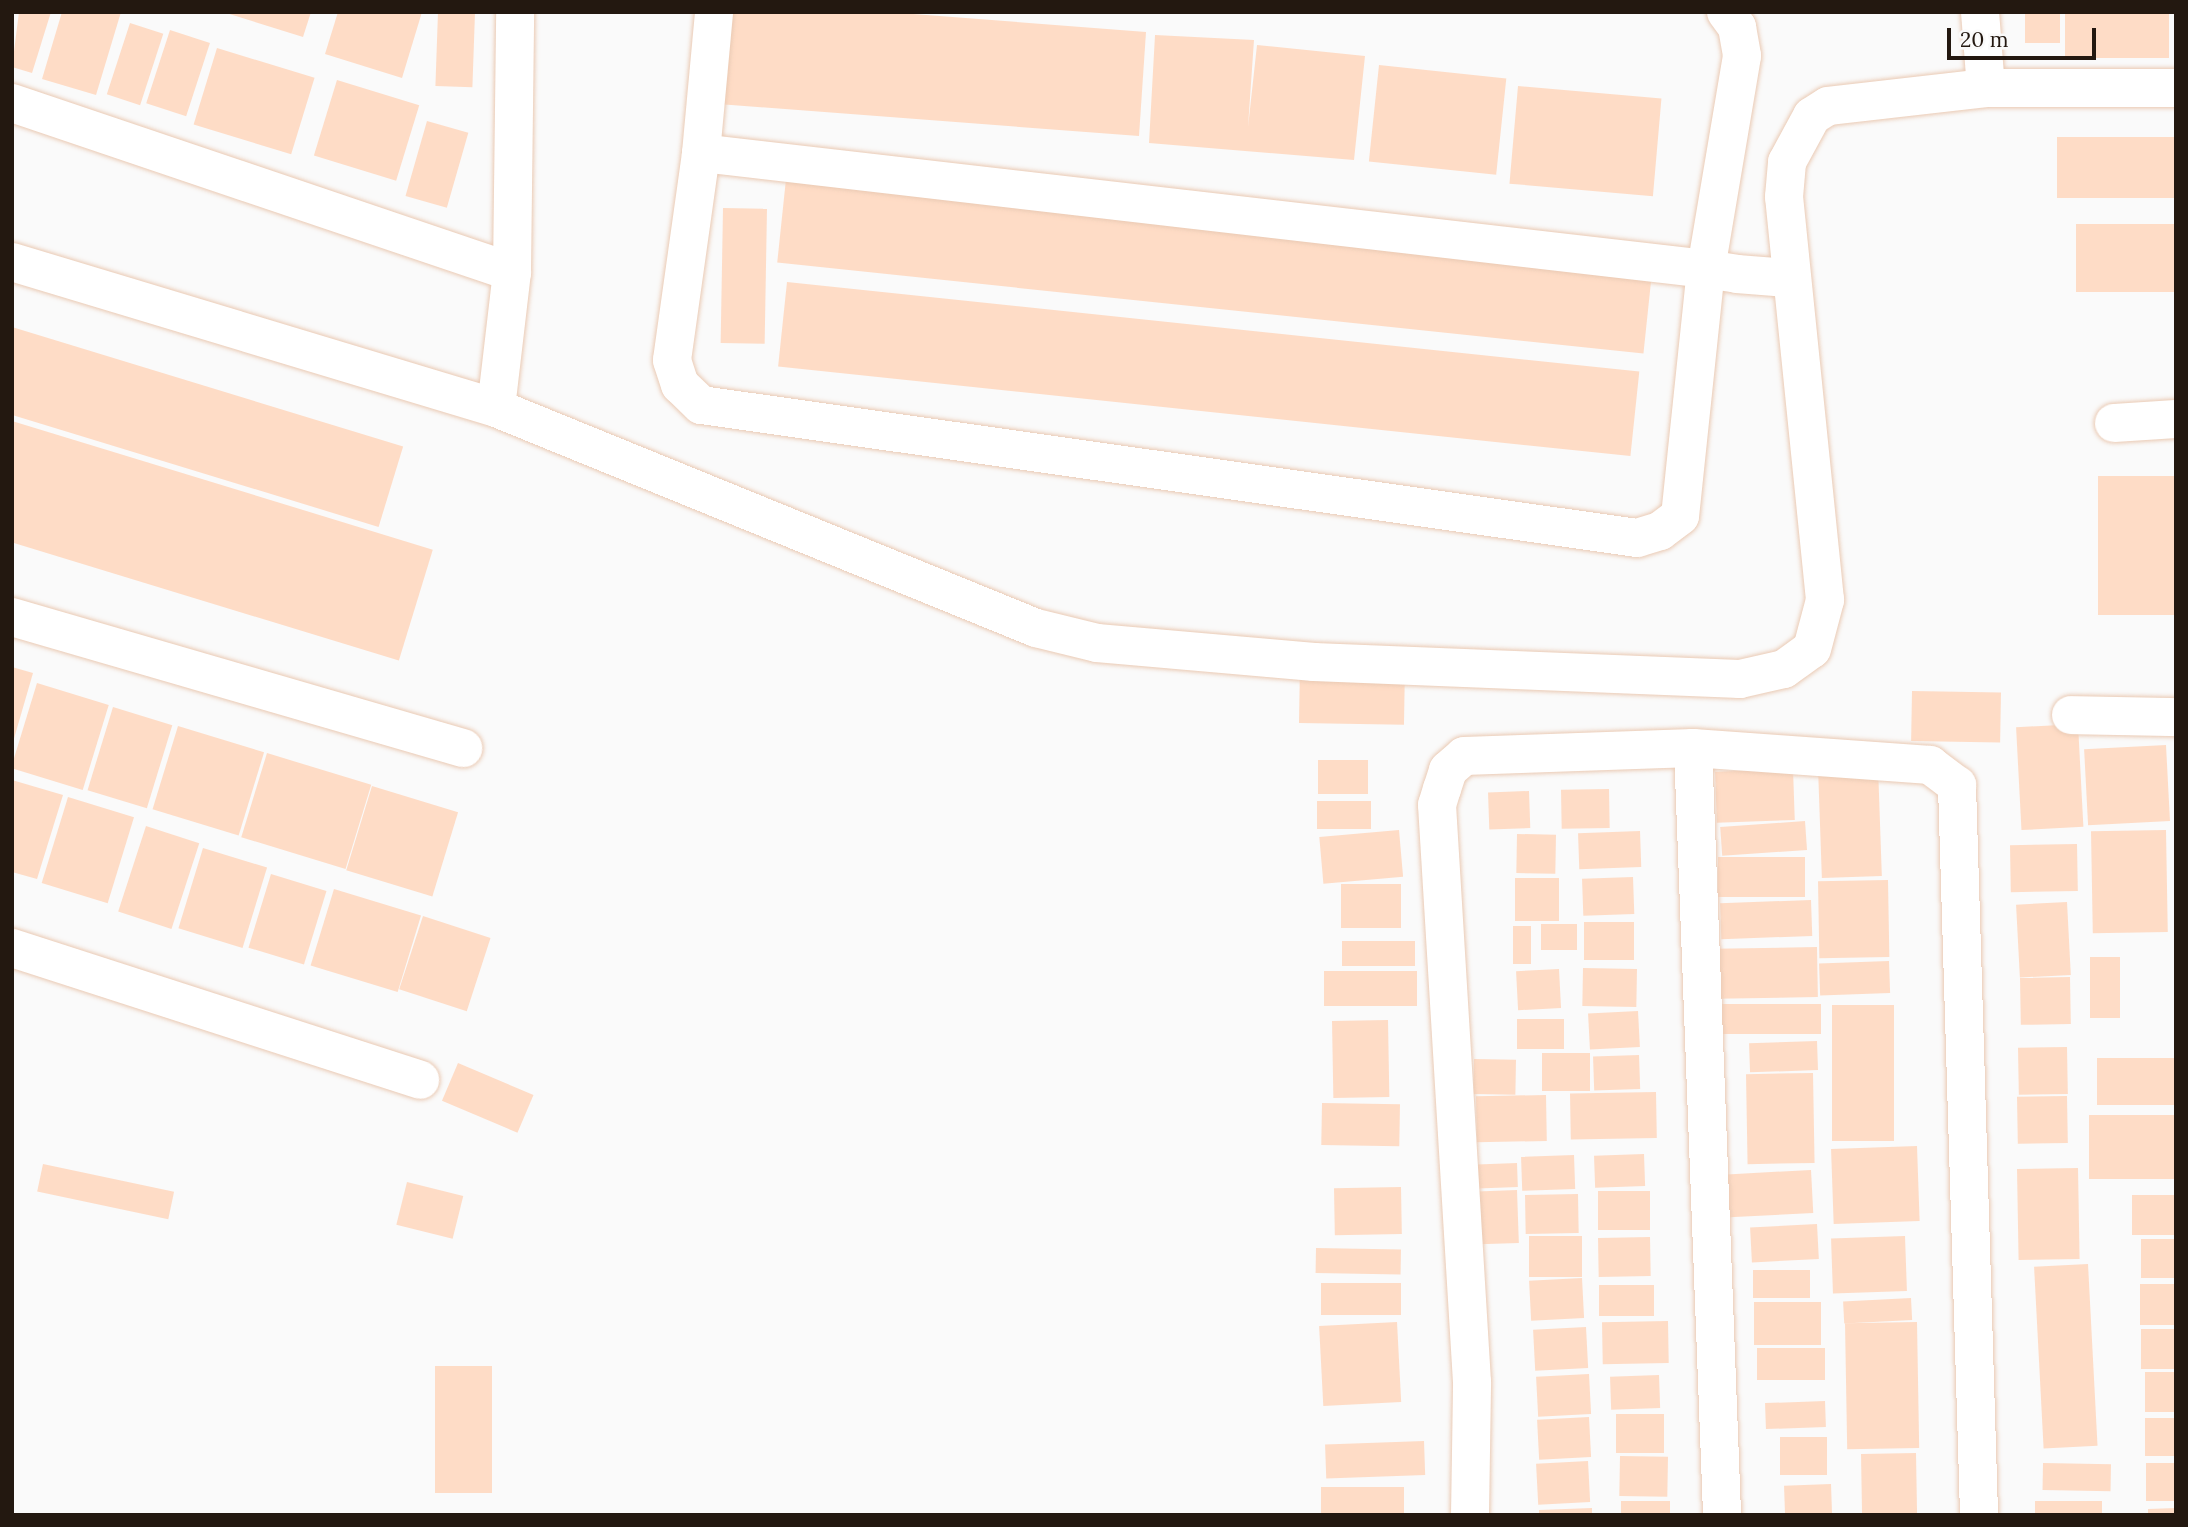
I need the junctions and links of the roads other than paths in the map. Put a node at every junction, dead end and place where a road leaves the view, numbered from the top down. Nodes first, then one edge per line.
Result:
1 (514, 12) edge
2 (714, 12) edge
3 (1726, 12) edge
4 (1980, 12) edge
5 (1986, 88) junction
6 (2176, 88) edge
7 (12, 103) edge
8 (701, 153) junction
9 (12, 262) edge
10 (1706, 269) junction
11 (512, 272) junction
12 (1788, 278) junction
13 (496, 408) junction
14 (2176, 419) edge
15 (2114, 423) dead end
16 (12, 617) edge
17 (2071, 716) dead end
18 (2176, 717) edge
19 (463, 748) dead end
20 (1693, 748) junction
21 (12, 948) edge
22 (420, 1080) dead end
23 (1470, 1515) edge
24 (1723, 1515) edge
25 (1979, 1515) edge

1 - 11 street
2 - 8 street
3 - 10 street
4 - 5 street
5 - 6 street
5 - 12 street
7 - 11 street
8 - 10 street
8 - 10 street
9 - 13 street
10 - 12 street
11 - 13 street
12 - 13 street
14 - 15 street
16 - 19 street
17 - 18 street
20 - 23 street
20 - 24 street
20 - 25 street
21 - 22 street

